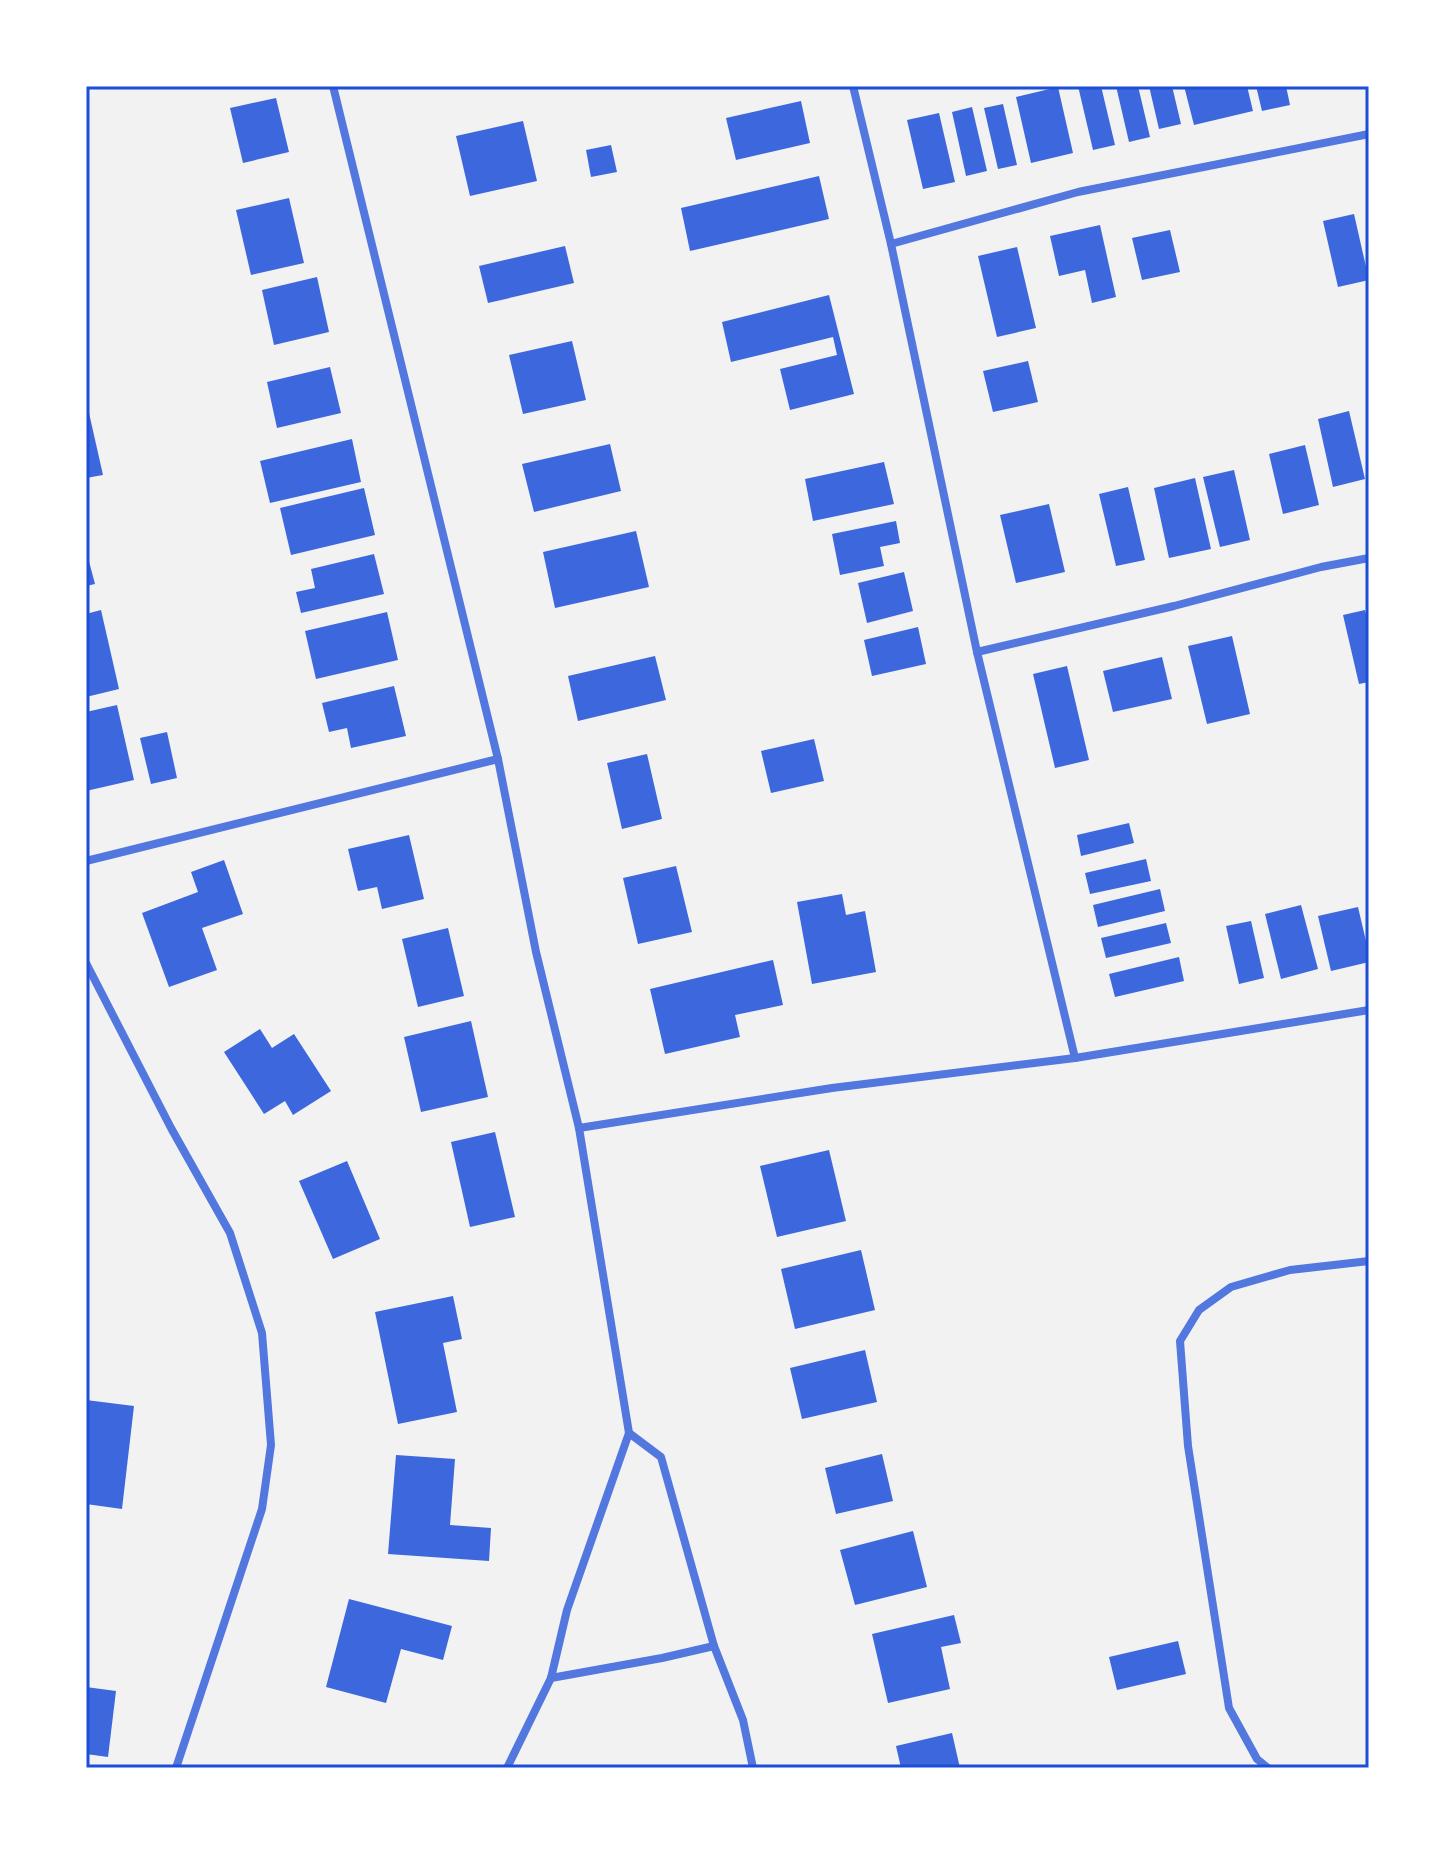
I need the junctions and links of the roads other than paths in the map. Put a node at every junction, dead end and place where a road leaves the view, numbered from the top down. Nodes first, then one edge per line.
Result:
1 (333, 86) edge
2 (853, 86) edge
3 (1369, 134) edge
4 (891, 244) junction
5 (1369, 558) edge
6 (977, 652) junction
7 (498, 759) junction
8 (86, 861) edge
9 (86, 963) edge
10 (1369, 1010) edge
11 (1075, 1058) junction
12 (579, 1128) junction
13 (1369, 1261) edge
14 (629, 1433) junction
15 (714, 1646) junction
16 (551, 1678) junction
17 (176, 1768) edge
18 (507, 1768) edge
19 (753, 1768) edge
20 (1268, 1768) edge

1 - 7 street
2 - 4 street
3 - 4 street
4 - 6 street
5 - 6 street
6 - 11 street
7 - 8 street
7 - 12 street
9 - 17 street
10 - 11 street
11 - 12 street
12 - 14 street
13 - 20 street
14 - 15 street
14 - 16 street
15 - 16 street
15 - 19 street
16 - 18 street

